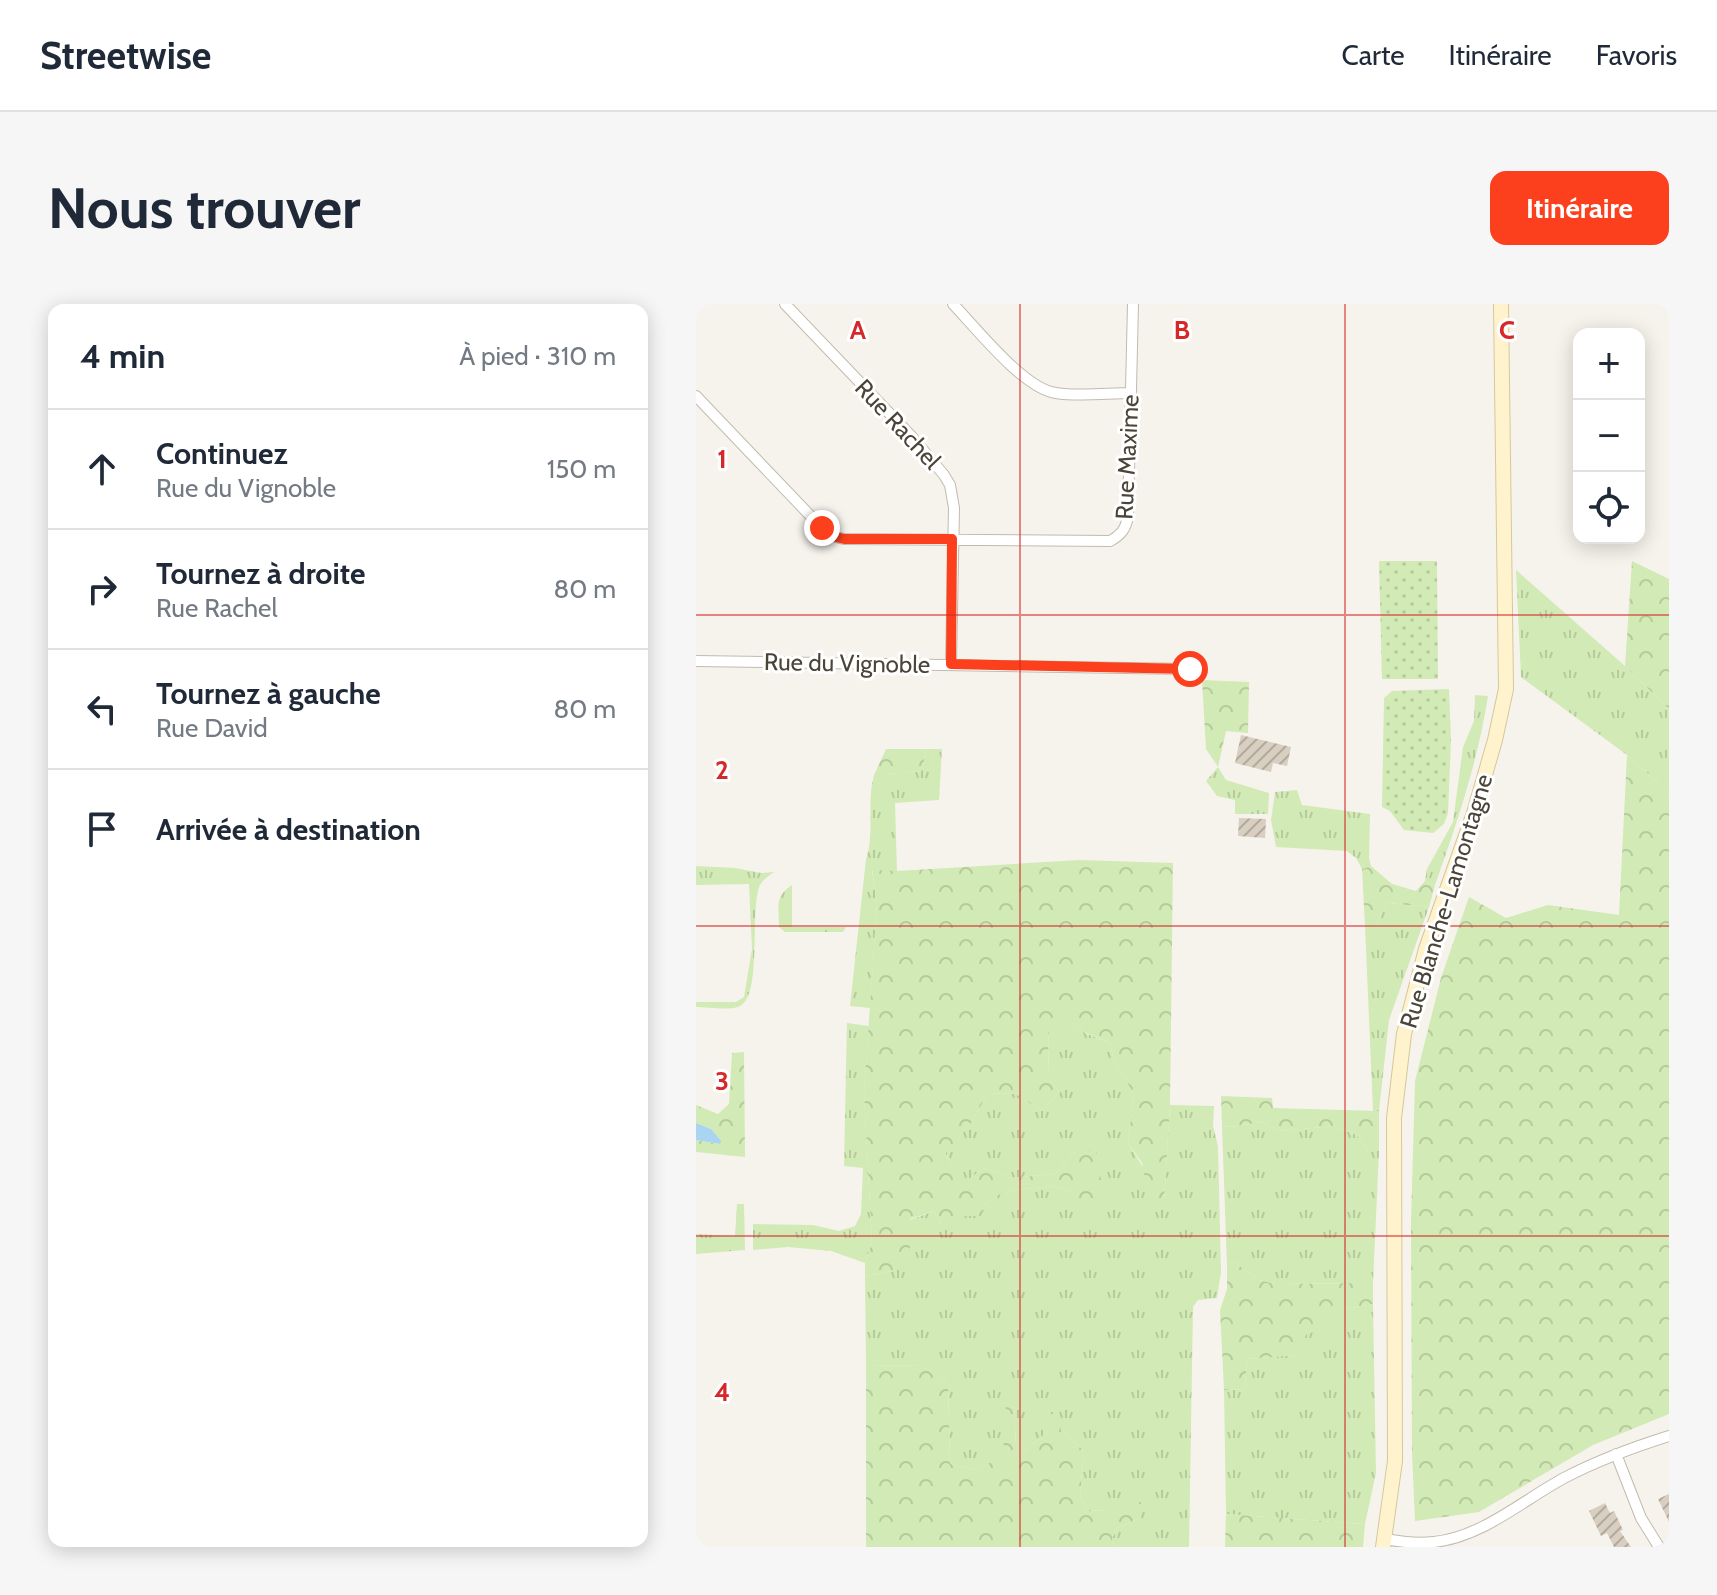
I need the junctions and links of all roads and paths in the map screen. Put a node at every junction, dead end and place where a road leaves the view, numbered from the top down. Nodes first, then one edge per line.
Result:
1 (785, 304) edge
2 (953, 304) edge
3 (1133, 304) edge
4 (1501, 304) edge
5 (1131, 393) junction
6 (696, 396) edge
7 (952, 539) junction
8 (696, 661) edge
9 (951, 664) junction
10 (1190, 669) dead end
11 (1669, 1436) edge
12 (1616, 1454) junction
13 (1384, 1543) edge
14 (1659, 1547) edge

1 - 7 street, Rue Rachel
2 - 5 street
3 - 5 street, Rue Maxime
4 - 13 street, Rue Blanche-Lamontagne
5 - 7 street, Rue Maxime
6 - 7 street
7 - 9 street, Rue Rachel
8 - 9 street, Rue du Vignoble
9 - 10 street, Rue du Vignoble
11 - 12 street
12 - 13 street
12 - 14 street

